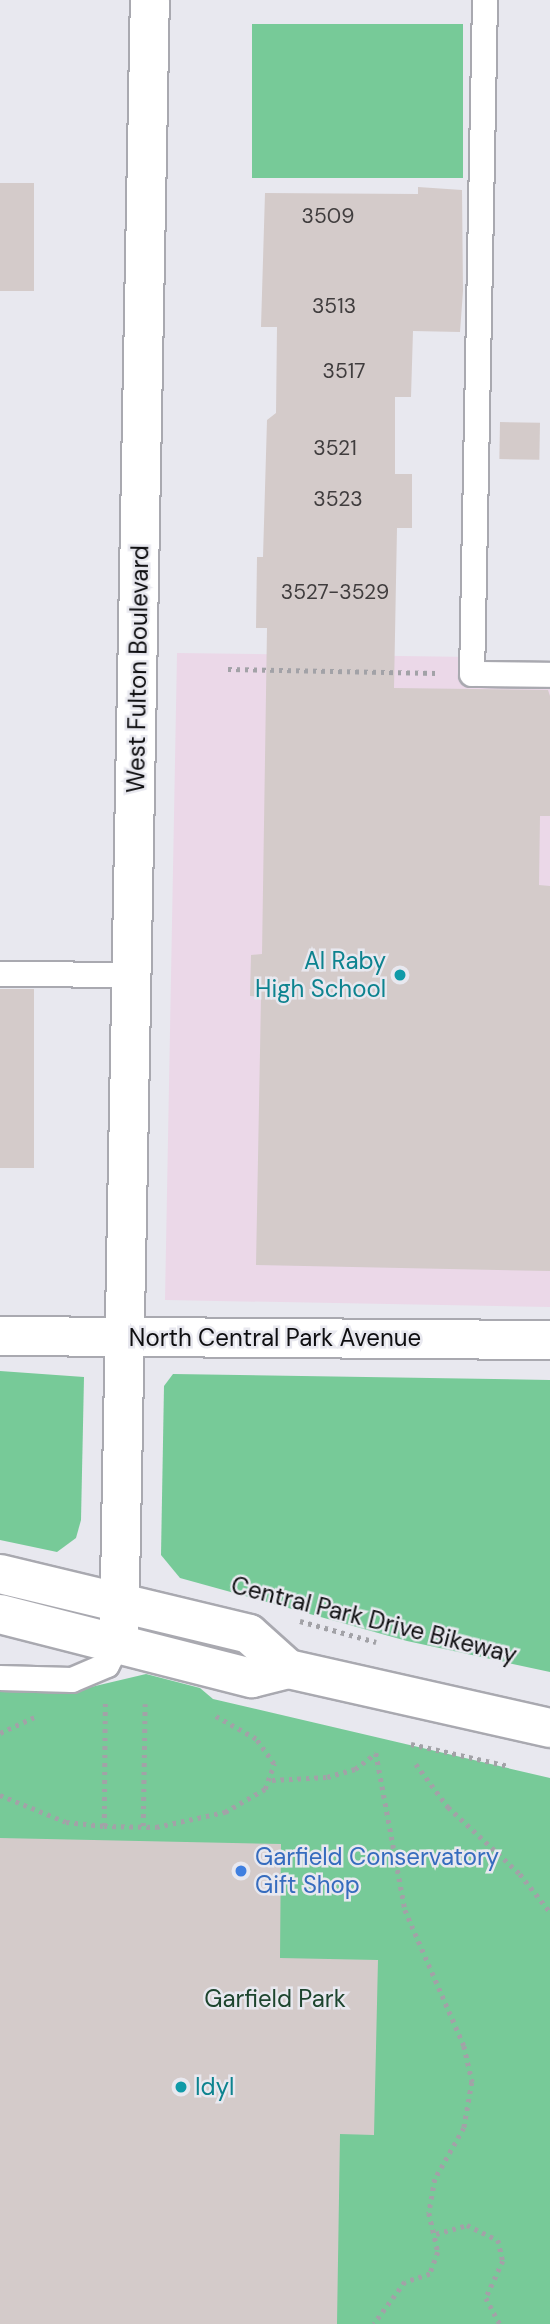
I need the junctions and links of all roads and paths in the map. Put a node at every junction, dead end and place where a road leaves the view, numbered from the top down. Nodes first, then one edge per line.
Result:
1 (150, 0) edge
2 (485, 0) edge
3 (228, 669) dead end
4 (472, 674) junction
5 (550, 675) edge
6 (0, 974) edge
7 (133, 975) junction
8 (0, 1336) edge
9 (127, 1337) junction
10 (550, 1340) edge
11 (0, 1574) edge
12 (120, 1599) junction
13 (0, 1614) edge
14 (294, 1619) dead end
15 (119, 1642) junction
16 (386, 1645) dead end
17 (288, 1669) junction
18 (0, 1678) edge
19 (105, 1702) dead end
20 (145, 1704) dead end
21 (47, 1710) dead end
22 (209, 1713) dead end
23 (550, 1728) edge
24 (0, 1733) edge
25 (416, 1764) dead end
26 (272, 1780) junction
27 (0, 1795) edge
28 (104, 1826) junction
29 (143, 1826) junction
30 (550, 1912) edge
31 (436, 2234) junction
32 (374, 2324) edge
33 (500, 2324) edge

1 - 7 street, West Fulton Boulevard
2 - 4 lane
3 - 4 path
4 - 5 lane
6 - 7 lane
7 - 9 street, West Fulton Boulevard
8 - 9 street, North Central Park Avenue
9 - 10 street, North Central Park Avenue
9 - 12 street, West Fulton Boulevard
11 - 12 street
12 - 15 street, West Fulton Boulevard
12 - 17 street
13 - 15 street
14 - 16 path, Central Park Drive Bikeway
15 - 17 street
15 - 18 lane
17 - 23 street
19 - 28 path
20 - 29 path
21 - 24 path
22 - 26 path
25 - 30 path
26 - 29 path
26 - 31 path
27 - 28 path
28 - 29 path
31 - 32 path
31 - 33 path

